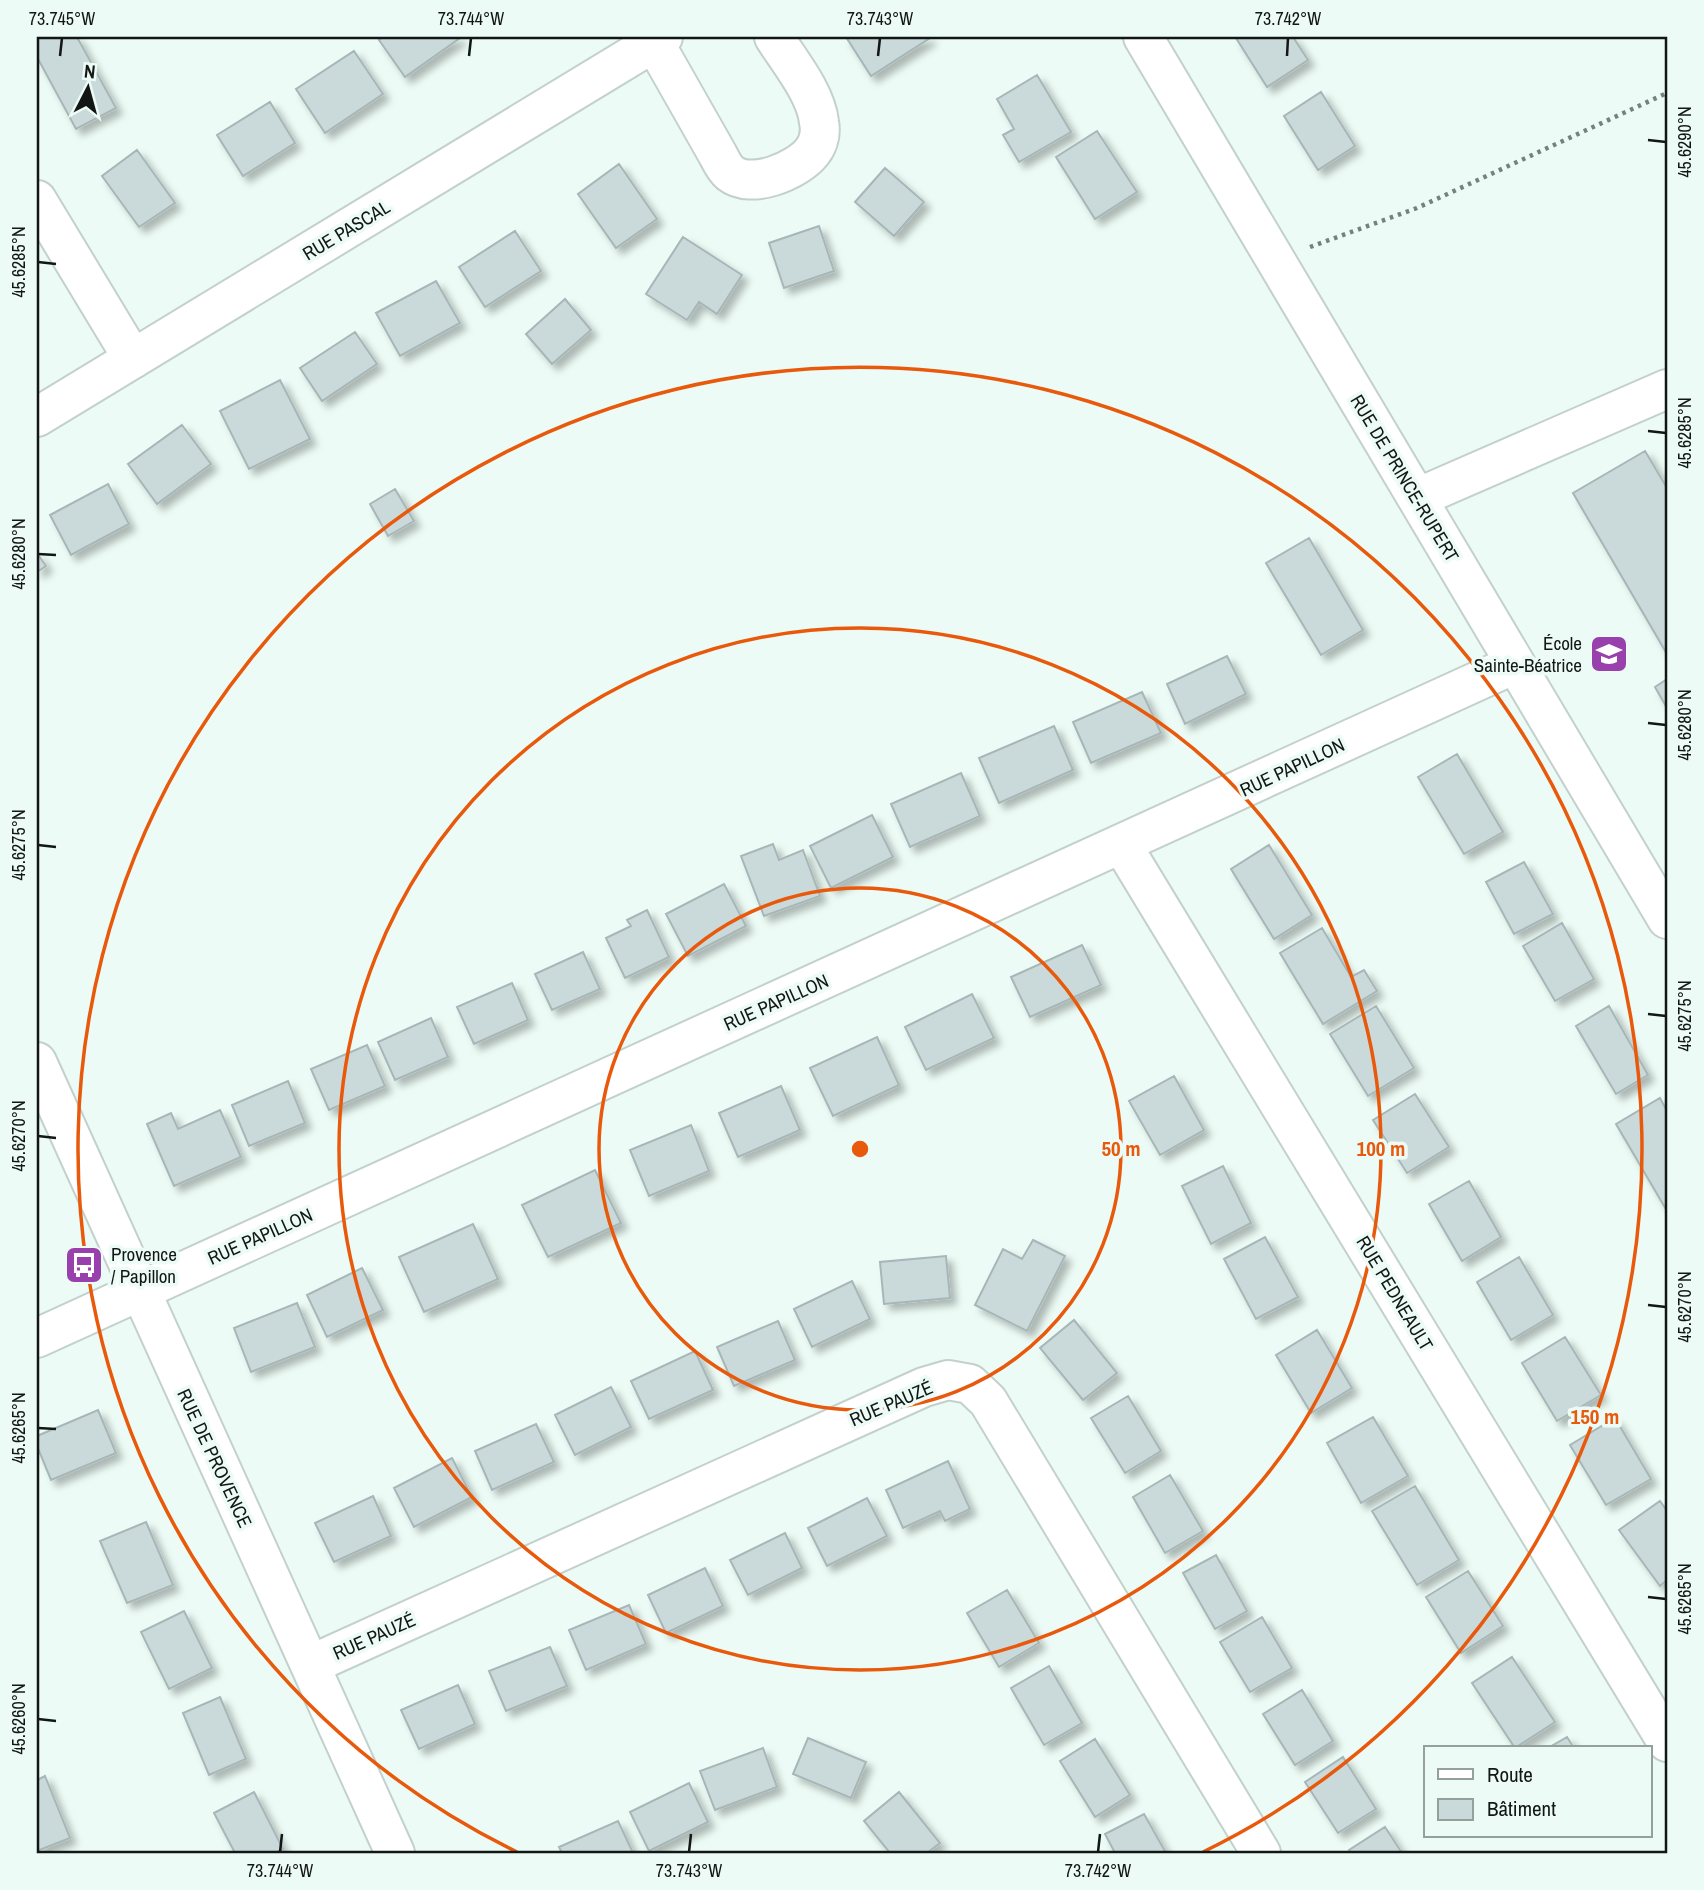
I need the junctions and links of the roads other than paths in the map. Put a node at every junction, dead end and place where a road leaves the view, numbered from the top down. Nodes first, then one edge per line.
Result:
1 (774, 37) edge
2 (1143, 37) edge
3 (656, 38) edge
4 (37, 200) edge
5 (133, 359) junction
6 (1667, 389) edge
7 (37, 417) edge
8 (1417, 498) junction
9 (1515, 664) junction
10 (1122, 845) junction
11 (1667, 919) edge
12 (37, 1062) edge
13 (139, 1291) junction
14 (37, 1338) edge
15 (310, 1665) junction
16 (1667, 1742) edge
17 (395, 1853) edge
18 (1261, 1853) edge

1 - 3 street, RUE PASCAL
2 - 8 street, RUE DE PRINCE-RUPERT
3 - 5 street, RUE PASCAL
4 - 5 street
5 - 7 street, RUE PASCAL
6 - 8 street
8 - 9 street, RUE DE PRINCE-RUPERT
9 - 10 street, RUE PAPILLON
9 - 11 street, RUE DE PRINCE-RUPERT
10 - 13 street, RUE PAPILLON
10 - 16 street, RUE PEDNEAULT
12 - 13 street, RUE DE PROVENCE
13 - 14 street, RUE PAPILLON
13 - 15 street, RUE DE PROVENCE
15 - 17 street, RUE DE PROVENCE
15 - 18 street, RUE PAUZÉ

